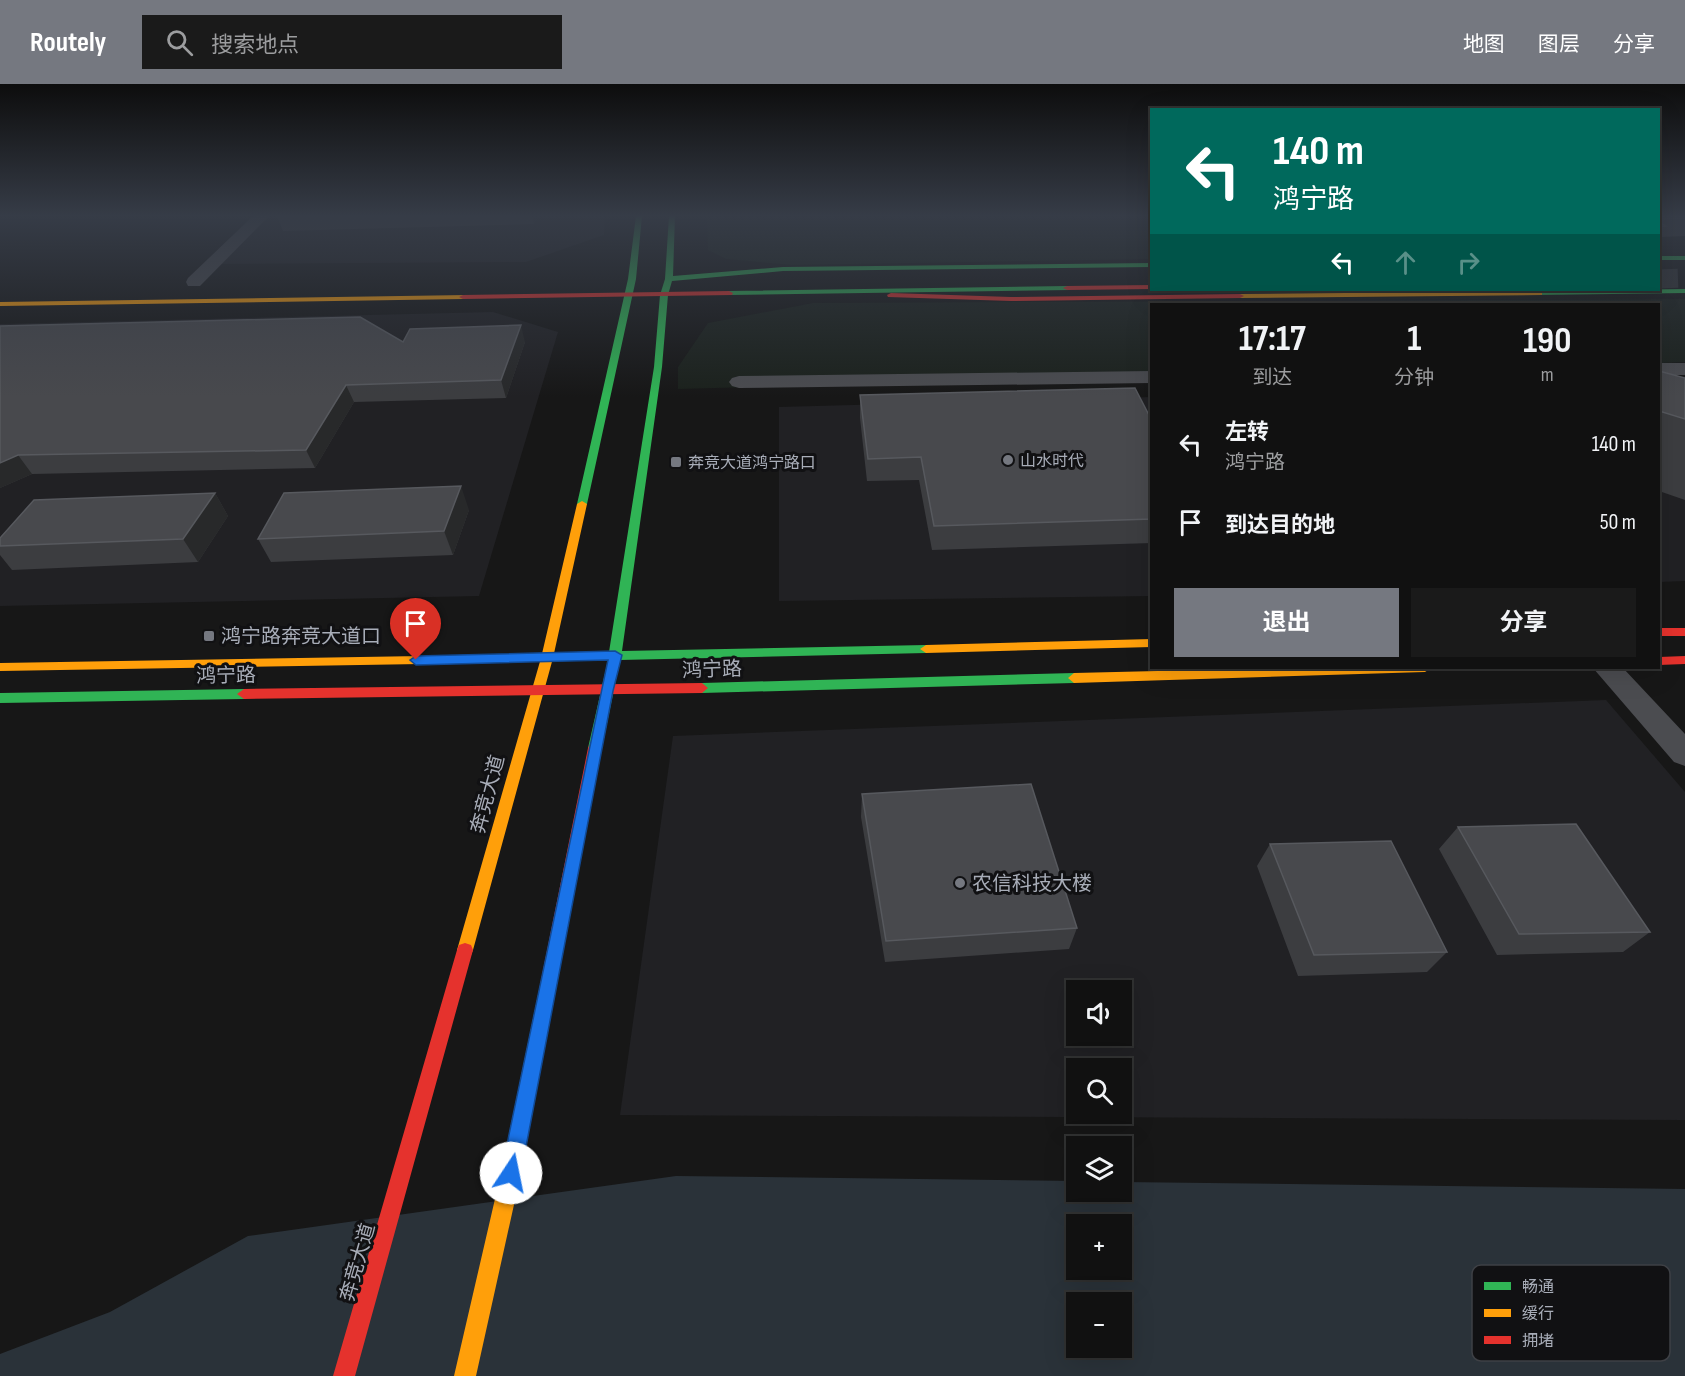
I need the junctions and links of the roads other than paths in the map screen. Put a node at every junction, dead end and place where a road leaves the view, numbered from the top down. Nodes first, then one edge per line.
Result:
1 (194, 276) edge
2 (700, 276) edge
3 (887, 276) edge
4 (614, 279) dead end
5 (632, 279) junction
6 (669, 279) junction
7 (188, 282) joint
8 (217, 282) dead end
9 (1150, 287) edge
10 (1685, 291) edge
11 (814, 292) junction
12 (664, 295) junction
13 (628, 296) junction
14 (0, 304) edge
15 (1660, 369) edge
16 (1685, 369) edge
17 (1150, 377) edge
18 (739, 382) dead end
19 (1660, 632) edge
20 (1685, 632) edge
21 (1150, 643) edge
22 (615, 655) junction
23 (547, 658) junction
24 (1685, 660) edge
25 (1660, 661) edge
26 (0, 667) edge
27 (1389, 669) edge
28 (1609, 669) edge
29 (536, 689) junction
30 (606, 691) junction
31 (0, 698) edge
32 (1685, 754) edge
33 (344, 1376) edge
34 (465, 1376) edge

1 - 7 street
2 - 6 main road
3 - 6 main road
4 - 5 main road
5 - 6 main road
5 - 13 main road, 奔竞大道
6 - 12 main road
7 - 8 main road
9 - 11 main road
10 - 11 main road
11 - 12 main road
12 - 13 main road
12 - 22 main road
13 - 14 main road
13 - 23 main road, 奔竞大道
15 - 16 street
17 - 18 street
19 - 20 main road
21 - 22 main road, 鸿宁路
22 - 23 main road, 鸿宁路
22 - 30 main road
23 - 26 main road, 鸿宁路
23 - 29 main road, 奔竞大道
24 - 25 main road
27 - 30 main road, 鸿宁路
28 - 32 street
29 - 30 main road, 鸿宁路
29 - 31 main road, 鸿宁路
29 - 33 main road, 奔竞大道
30 - 34 main road

